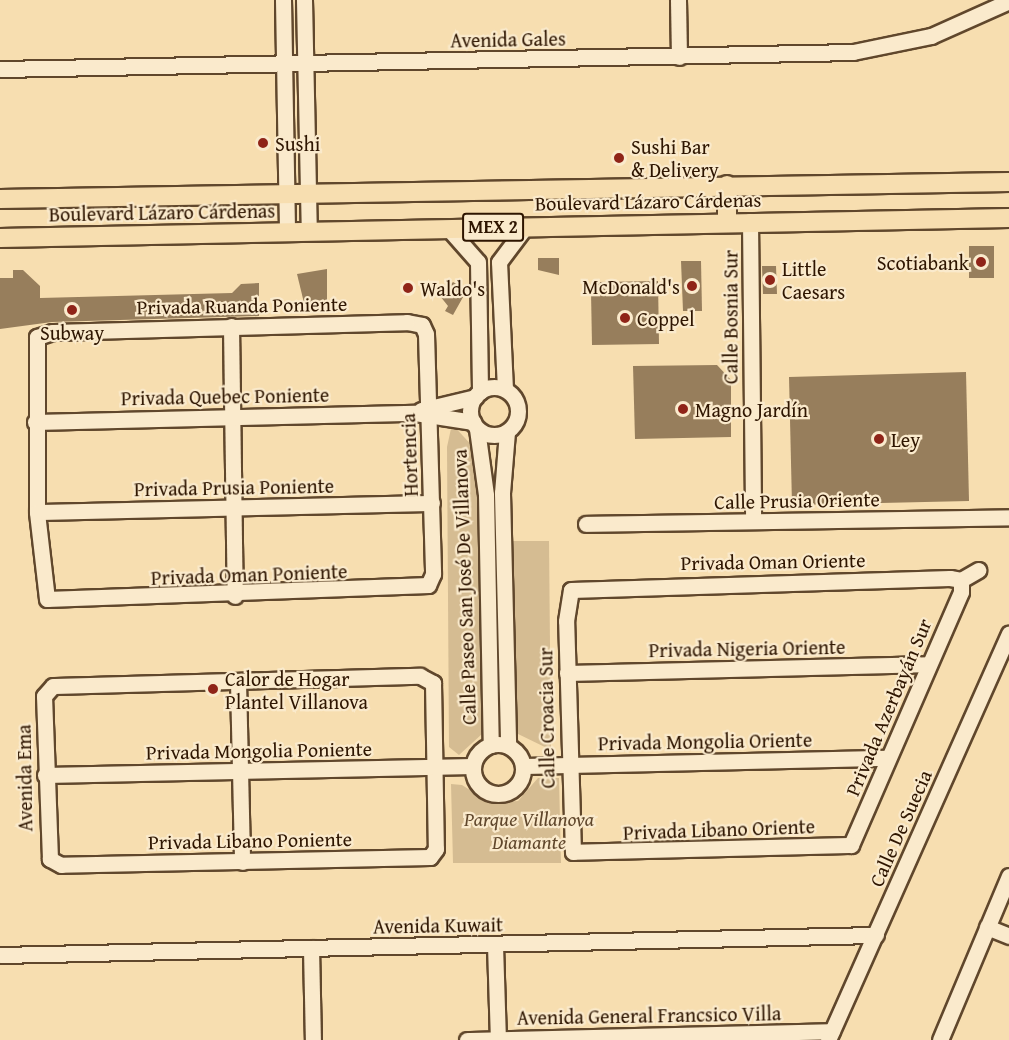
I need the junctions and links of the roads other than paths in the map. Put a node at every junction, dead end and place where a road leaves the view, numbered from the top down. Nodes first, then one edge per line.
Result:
1 (283, 0) edge
2 (304, 0) edge
3 (678, 0) edge
4 (1007, 2) dead end
5 (678, 57) junction
6 (284, 63) junction
7 (306, 63) junction
8 (0, 69) edge
9 (1009, 182) edge
10 (727, 186) junction
11 (309, 193) junction
12 (286, 194) junction
13 (0, 199) edge
14 (1009, 218) edge
15 (750, 221) junction
16 (727, 222) junction
17 (526, 226) junction
18 (448, 228) junction
19 (287, 231) junction
20 (309, 231) junction
21 (0, 238) edge
22 (231, 326) junction
23 (426, 334) joint
24 (505, 389) junction
25 (477, 395) junction
26 (424, 412) junction
27 (232, 417) junction
28 (35, 422) junction
29 (475, 426) junction
30 (507, 432) junction
31 (432, 503) junction
32 (234, 508) junction
33 (37, 512) junction
34 (1009, 517) edge
35 (753, 521) junction
36 (586, 524) dead end
37 (978, 570) dead end
38 (433, 574) joint
39 (496, 576) junction
40 (585, 586) joint
41 (961, 586) junction
42 (235, 596) junction
43 (1009, 633) edge
44 (928, 664) junction
45 (567, 673) junction
46 (238, 681) junction
47 (491, 745) junction
48 (508, 746) junction
49 (888, 758) junction
50 (473, 766) junction
51 (523, 766) junction
52 (567, 766) junction
53 (434, 767) junction
54 (240, 771) junction
55 (45, 775) junction
56 (854, 839) joint
57 (581, 855) joint
58 (242, 862) junction
59 (61, 865) joint
60 (1009, 876) edge
61 (987, 927) junction
62 (876, 935) junction
63 (1009, 936) edge
64 (495, 945) junction
65 (311, 948) junction
66 (0, 955) edge
67 (830, 1036) edge
68 (314, 1040) edge
69 (467, 1040) edge
70 (498, 1040) edge
71 (940, 1040) edge

1 - 6 street
2 - 7 street
3 - 5 street
4 - 5 street, Avenida Gales
5 - 7 street, Avenida Gales
6 - 7 street, Avenida Gales
6 - 8 street, Avenida Gales
6 - 12 street
7 - 11 street
9 - 10 main road, Boulevard Lázaro Cárdenas / MEX 2
10 - 11 main road, Boulevard Lázaro Cárdenas / MEX 2
10 - 16 main road
11 - 12 main road, Boulevard Lázaro Cárdenas / MEX 2
11 - 20 street
12 - 13 main road, Boulevard Lázaro Cárdenas / MEX 2
12 - 19 street
14 - 15 main road, Boulevard Lázaro Cárdenas / MEX 2
15 - 16 main road, Boulevard Lázaro Cárdenas / MEX 2
15 - 35 street, Calle Bosnia Sur
16 - 17 main road, Boulevard Lázaro Cárdenas / MEX 2
17 - 18 main road, Boulevard Lázaro Cárdenas / MEX 2
17 - 24 street
18 - 20 main road, Boulevard Lázaro Cárdenas / MEX 2
18 - 25 street
19 - 20 main road, Boulevard Lázaro Cárdenas / MEX 2
19 - 21 main road, Boulevard Lázaro Cárdenas / MEX 2
22 - 23 street, Privada Ruanda Poniente
22 - 27 street
22 - 28 street, Privada Ruanda Poniente
23 - 26 street, Hortencia
24 - 25 street
24 - 30 street
25 - 26 street, Privada Quebec Poniente
25 - 29 street
26 - 27 street, Privada Quebec Poniente
26 - 29 street, Privada Quebec Poniente
26 - 31 street, Hortencia
27 - 28 street, Privada Quebec Poniente
27 - 32 street
28 - 33 street
29 - 30 street
29 - 39 street, Calle Paseo San José De Villanova
30 - 39 street, Calle Paseo San José De Villanova
31 - 32 street, Privada Prusia Poniente
31 - 38 street, Hortencia
32 - 33 street, Privada Prusia Poniente
32 - 42 street
33 - 42 street, Privada Oman Poniente
34 - 35 street, Calle Prusia Oriente
35 - 36 street, Calle Prusia Oriente
37 - 41 street, Privada Oman Oriente
38 - 42 street, Privada Oman Poniente
39 - 47 street, Calle Paseo San José De Villanova
39 - 48 street, Calle Paseo San José De Villanova
40 - 41 street, Privada Oman Oriente
40 - 45 street, Calle Croacia Sur
41 - 44 street, Privada Azerbayán Sur
43 - 62 street, Calle De Suecia
44 - 45 street, Privada Nigeria Oriente
44 - 49 street, Privada Azerbayán Sur
45 - 52 street, Calle Croacia Sur
46 - 53 street
46 - 54 street
46 - 55 street, Avenida Ema
47 - 48 street
47 - 50 street
48 - 51 street
49 - 52 street, Privada Mongolia Oriente
49 - 56 street, Privada Azerbayán Sur
50 - 51 street
50 - 53 street, Privada Mongolia Poniente
51 - 52 street, Privada Mongolia Oriente
52 - 57 street, Calle Croacia Sur
53 - 54 street, Privada Mongolia Poniente
53 - 58 street, Privada Libano Poniente
54 - 55 street, Privada Mongolia Poniente
54 - 58 street
55 - 59 street, Avenida Ema
56 - 57 street, Privada Libano Oriente
58 - 59 street, Privada Libano Poniente
60 - 61 street
61 - 63 street
61 - 71 street
62 - 64 street, Avenida Kuwait
62 - 67 street, Calle De Suecia
64 - 65 street, Avenida Kuwait
64 - 70 street
65 - 66 street, Avenida Kuwait
65 - 68 street
67 - 70 street, Avenida General Francsico Villa
69 - 70 street, Avenida General Francsico Villa

